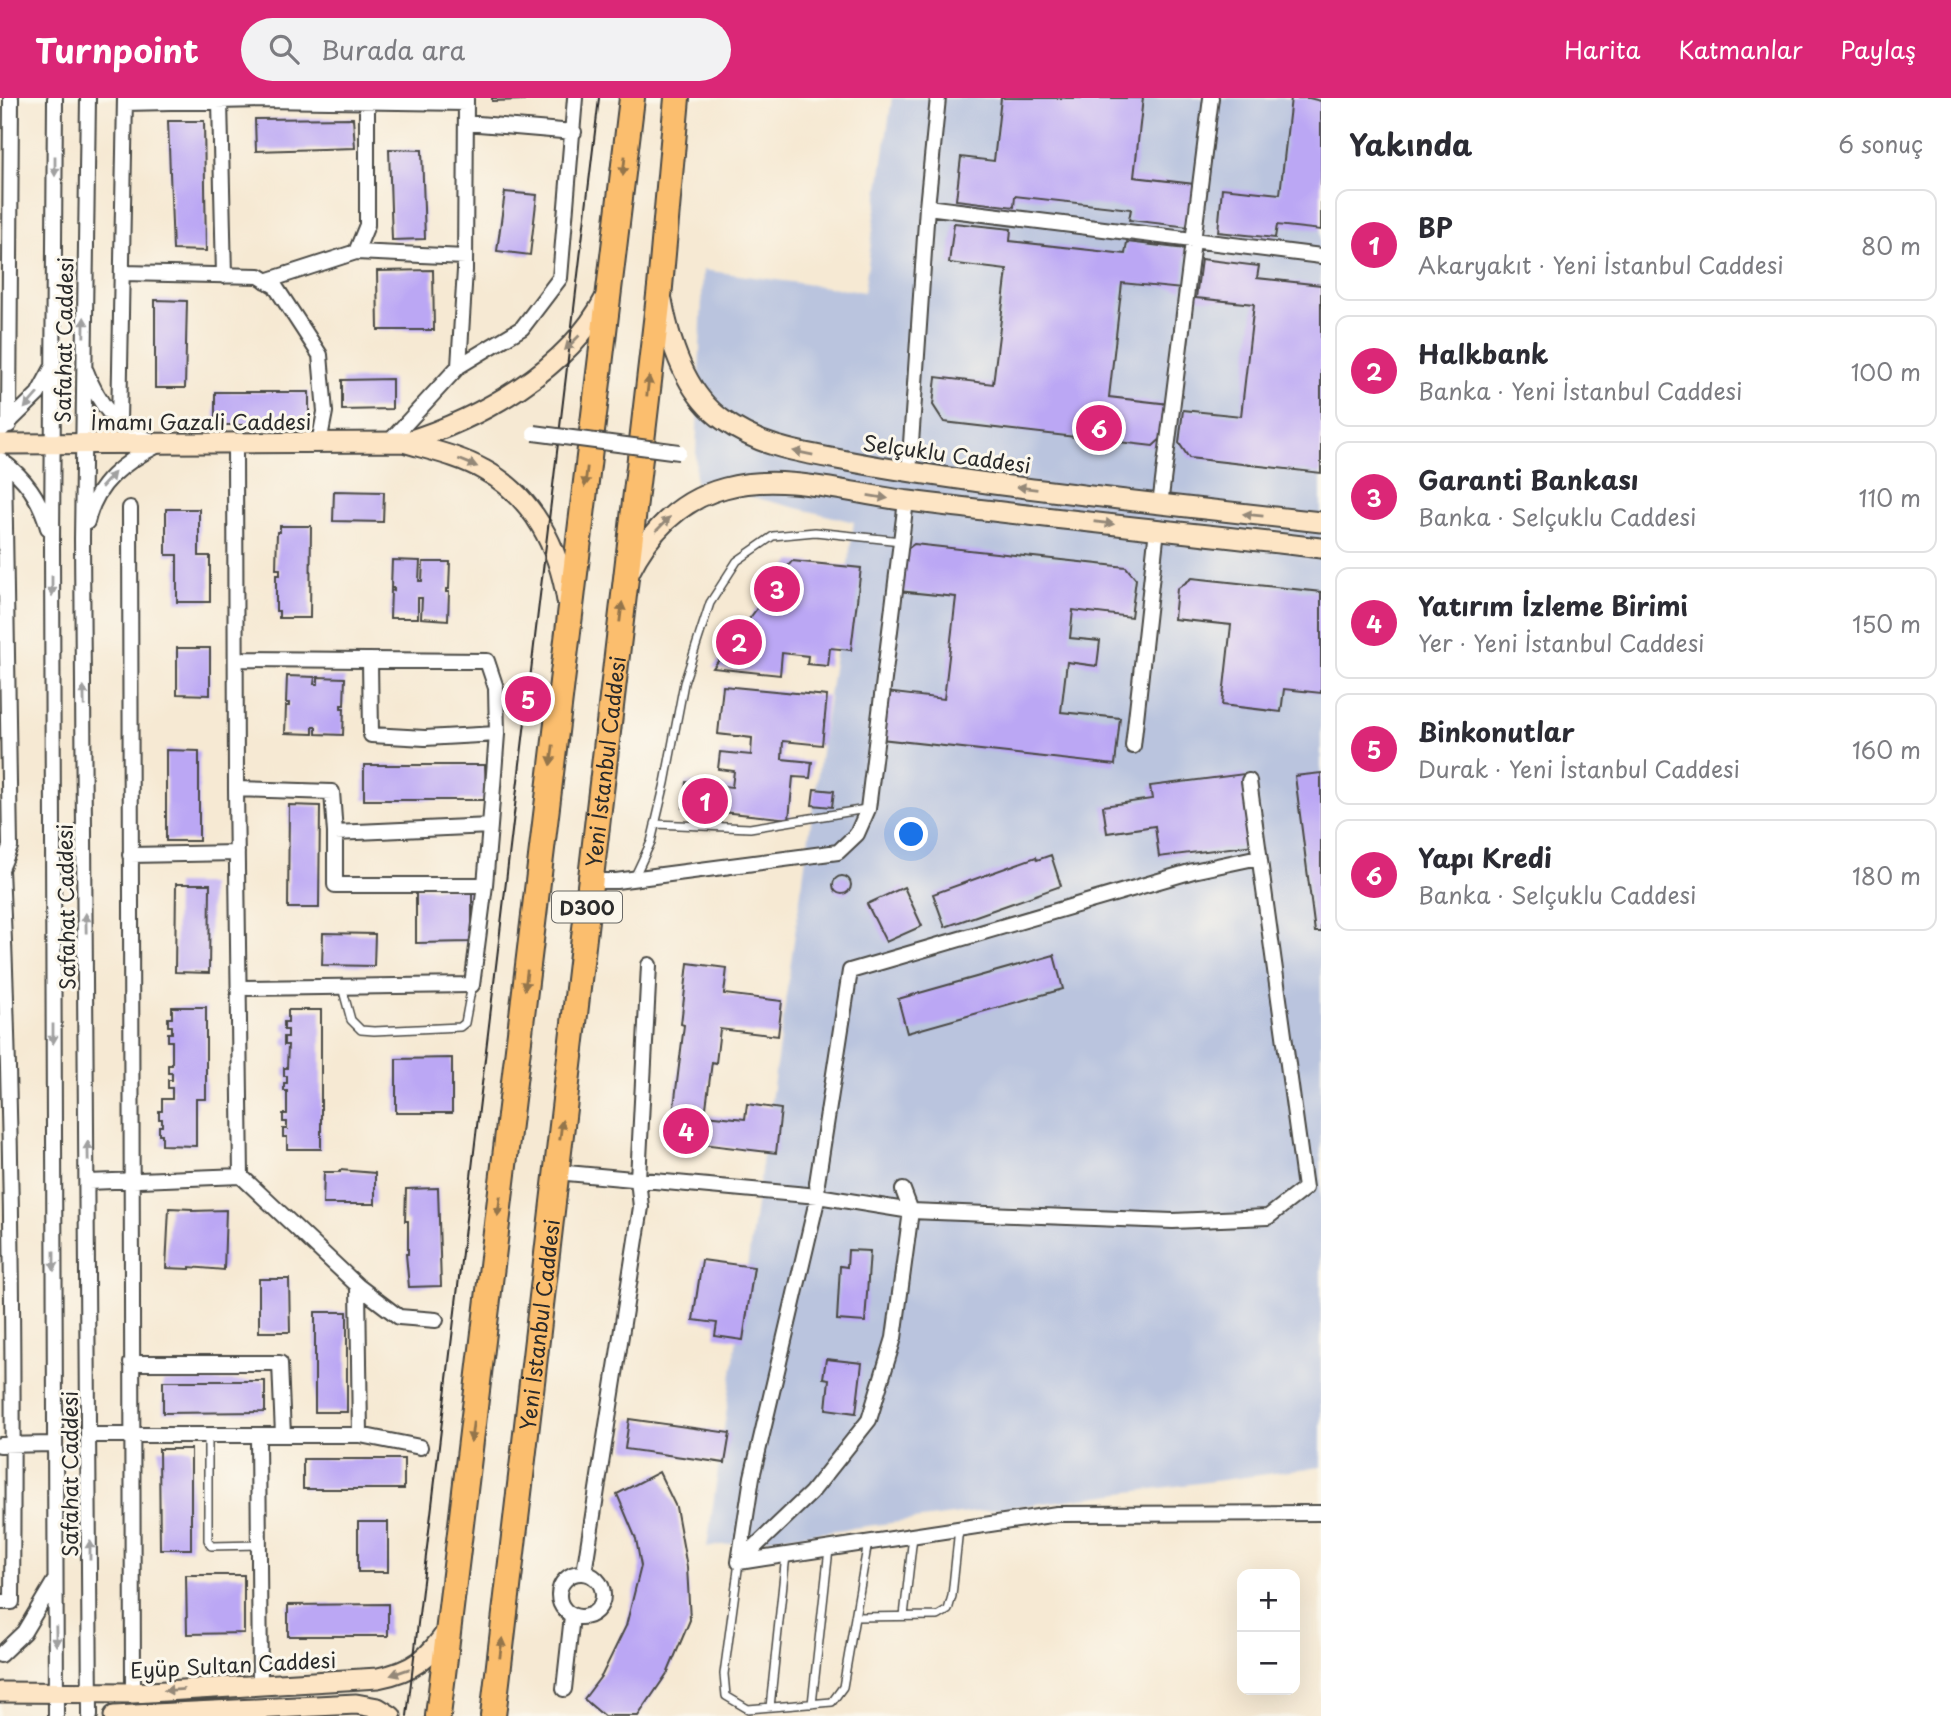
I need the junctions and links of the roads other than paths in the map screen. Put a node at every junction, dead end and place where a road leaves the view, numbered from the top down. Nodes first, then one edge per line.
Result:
1 (11, 98) edge
2 (55, 98) edge
3 (88, 98) edge
4 (575, 98) edge
5 (632, 98) edge
6 (677, 98) edge
7 (939, 98) edge
8 (1211, 98) edge
9 (263, 99) edge
10 (466, 100) edge
11 (125, 101) edge
12 (220, 101) junction
13 (367, 102) junction
14 (6, 123) edge
15 (466, 123) junction
16 (574, 132) junction
17 (927, 207) junction
18 (1194, 239) junction
19 (356, 252) junction
20 (1321, 256) edge
21 (465, 257) junction
22 (123, 273) junction
23 (223, 276) junction
24 (266, 281) junction
25 (660, 287) junction
26 (611, 288) junction
27 (54, 364) junction
28 (84, 365) junction
29 (459, 366) junction
30 (119, 423) junction
31 (4, 428) edge
32 (534, 433) dead end
33 (396, 442) junction
34 (162, 443) junction
35 (235, 443) junction
36 (319, 443) junction
37 (53, 444) junction
38 (83, 444) junction
39 (680, 452) dead end
40 (1, 455) edge
41 (909, 473) junction
42 (906, 501) junction
43 (1160, 505) junction
44 (130, 508) dead end
45 (1321, 522) edge
46 (1157, 530) junction
47 (82, 539) junction
48 (901, 541) junction
49 (52, 543) junction
50 (1321, 548) edge
51 (625, 580) junction
52 (569, 614) junction
53 (236, 659) junction
54 (370, 660) junction
55 (497, 734) junction
56 (1133, 746) dead end
57 (1249, 781) dead end
58 (236, 789) junction
59 (868, 809) junction
60 (655, 824) junction
61 (489, 826) junction
62 (335, 833) junction
63 (237, 853) junction
64 (130, 855) junction
65 (1259, 857) junction
66 (0, 869) edge
67 (634, 878) junction
68 (590, 881) junction
69 (485, 885) junction
70 (649, 965) dead end
71 (472, 985) junction
72 (342, 986) junction
73 (240, 988) junction
74 (556, 1171) junction
75 (242, 1176) junction
76 (6, 1177) edge
77 (638, 1179) junction
78 (130, 1181) junction
79 (88, 1182) junction
80 (903, 1190) dead end
81 (818, 1196) junction
82 (911, 1211) junction
83 (358, 1286) junction
84 (436, 1320) dead end
85 (131, 1363) junction
86 (89, 1435) junction
87 (132, 1435) junction
88 (208, 1435) junction
89 (258, 1435) junction
90 (283, 1435) junction
91 (360, 1435) junction
92 (54, 1444) junction
93 (7, 1445) edge
94 (420, 1447) dead end
95 (1321, 1513) edge
96 (959, 1528) junction
97 (913, 1535) junction
98 (868, 1542) junction
99 (260, 1545) junction
100 (830, 1548) junction
101 (786, 1555) junction
102 (739, 1562) junction
103 (584, 1573) junction
104 (55, 1580) junction
105 (0, 1602) edge
106 (572, 1616) junction
107 (904, 1616) junction
108 (855, 1617) junction
109 (449, 1627) junction
110 (0, 1655) edge
111 (260, 1685) junction
112 (564, 1689) dead end
113 (0, 1692) edge
114 (57, 1692) junction
115 (90, 1693) junction
116 (133, 1693) junction
117 (812, 1704) junction
118 (771, 1707) junction
119 (390, 1715) edge
120 (56, 1716) edge
121 (90, 1716) edge
122 (114, 1716) edge
123 (438, 1716) edge
124 (493, 1716) edge

1 - 14 street
2 -> 27 street, Safahat Caddesi
28 -> 3 street, Safahat Caddesi
4 - 16 street
5 -> 26 highway
6 - 25 highway, Yeni İstanbul Caddesi / D300
7 - 17 street
8 - 18 street
9 - 12 street
9 - 13 street
10 - 13 street
10 - 15 street
11 - 12 street
11 - 22 street
12 - 23 street
13 - 19 street
14 - 31 street
15 - 16 street
15 - 21 street
16 - 29 street
17 - 18 street
17 - 41 street
18 - 20 street
18 - 43 street
19 - 21 street
19 - 24 street
21 - 29 street
22 - 23 street
22 - 30 street
23 - 24 street
24 - 36 street
41 -> 25 street, Selçuklu Caddesi
51 -> 25 highway, Yeni İstanbul Caddesi / D300
26 -> 33 street
26 -> 52 highway
27 -> 31 street
27 - 37 street, Safahat Caddesi
28 - 30 street
28 - 38 street, Safahat Caddesi
29 - 33 street
30 - 34 street
32 - 39 street, bridge
33 - 36 street, İmamı Gazali Caddesi
33 -> 52 street
34 - 35 street, İmamı Gazali Caddesi
34 - 38 street, İmamı Gazali Caddesi
47 -> 34 street
35 - 36 street, İmamı Gazali Caddesi
35 - 53 street
37 - 38 street, İmamı Gazali Caddesi
37 - 40 street, İmamı Gazali Caddesi
37 - 49 street, Safahat Caddesi
38 - 47 street, Safahat Caddesi
40 - 49 street
40 - 66 street
41 - 42 street
43 -> 41 street, Selçuklu Caddesi
42 -> 46 street
42 - 48 street
51 -> 42 street
45 -> 43 street, Selçuklu Caddesi
43 - 46 street
44 - 64 street
46 - 50 street
46 - 56 street
79 -> 47 street, Safahat Caddesi
48 - 59 street
48 - 60 lane
49 -> 92 street, Safahat Caddesi
68 -> 51 highway, Yeni İstanbul Caddesi / D300
52 -> 109 highway, D300
53 - 54 street
53 - 58 street
54 - 55 street
54 - 55 street
55 - 61 street
57 - 65 street
58 - 62 street
58 - 63 street
59 - 60 lane
59 - 67 street
60 - 67 lane
61 - 62 street
61 - 69 street
62 - 69 street
63 - 64 street
63 - 73 street
64 - 78 street
65 - 81 street
65 - 82 street
66 - 76 street
67 - 68 street
74 -> 68 highway, Yeni İstanbul Caddesi / D300
69 - 71 street
70 - 77 street
71 - 72 street
71 - 72 lane
72 - 73 street
73 - 75 street
74 - 77 street
124 -> 74 highway, Yeni İstanbul Caddesi / D300
75 - 78 street
75 - 83 street
76 - 93 street
77 - 81 street
77 - 103 street
78 - 79 street
78 - 85 street
79 - 86 street, Safahat Caddesi
80 - 82 street
81 - 82 street
81 - 102 street
82 - 102 street
83 - 84 street
83 - 91 street
85 - 87 street
85 - 90 street
86 - 87 street
115 -> 86 street, Safahat Caddesi
87 - 88 street
87 - 116 street
88 - 89 street
88 - 99 lane
89 - 90 street
89 - 99 street
90 - 91 street
91 - 94 street
92 - 93 street
92 - 104 street, Safahat Caddesi
93 - 105 street
95 - 96 street
96 - 97 street
96 - 107 lane
97 - 98 street
97 - 107 lane
98 - 100 street
98 - 108 lane
99 - 111 street
100 - 101 street
100 - 117 lane
101 - 102 street
101 - 118 lane
102 - 118 lane
103 - 106 street
103 - 106 street
104 - 110 street
104 -> 114 street, Safahat Caddesi
106 - 112 street
107 - 108 lane
108 - 117 lane
109 -> 111 street, Eyüp Sultan Caddesi
109 - 123 highway, D300
111 -> 116 street, Eyüp Sultan Caddesi
113 - 114 street, Eyüp Sultan Caddesi
114 - 115 street, Eyüp Sultan Caddesi
114 - 120 street, Safahat Caddesi
115 - 116 street, Eyüp Sultan Caddesi
115 - 121 street, Safahat Caddesi
117 - 118 lane
119 - 122 street

